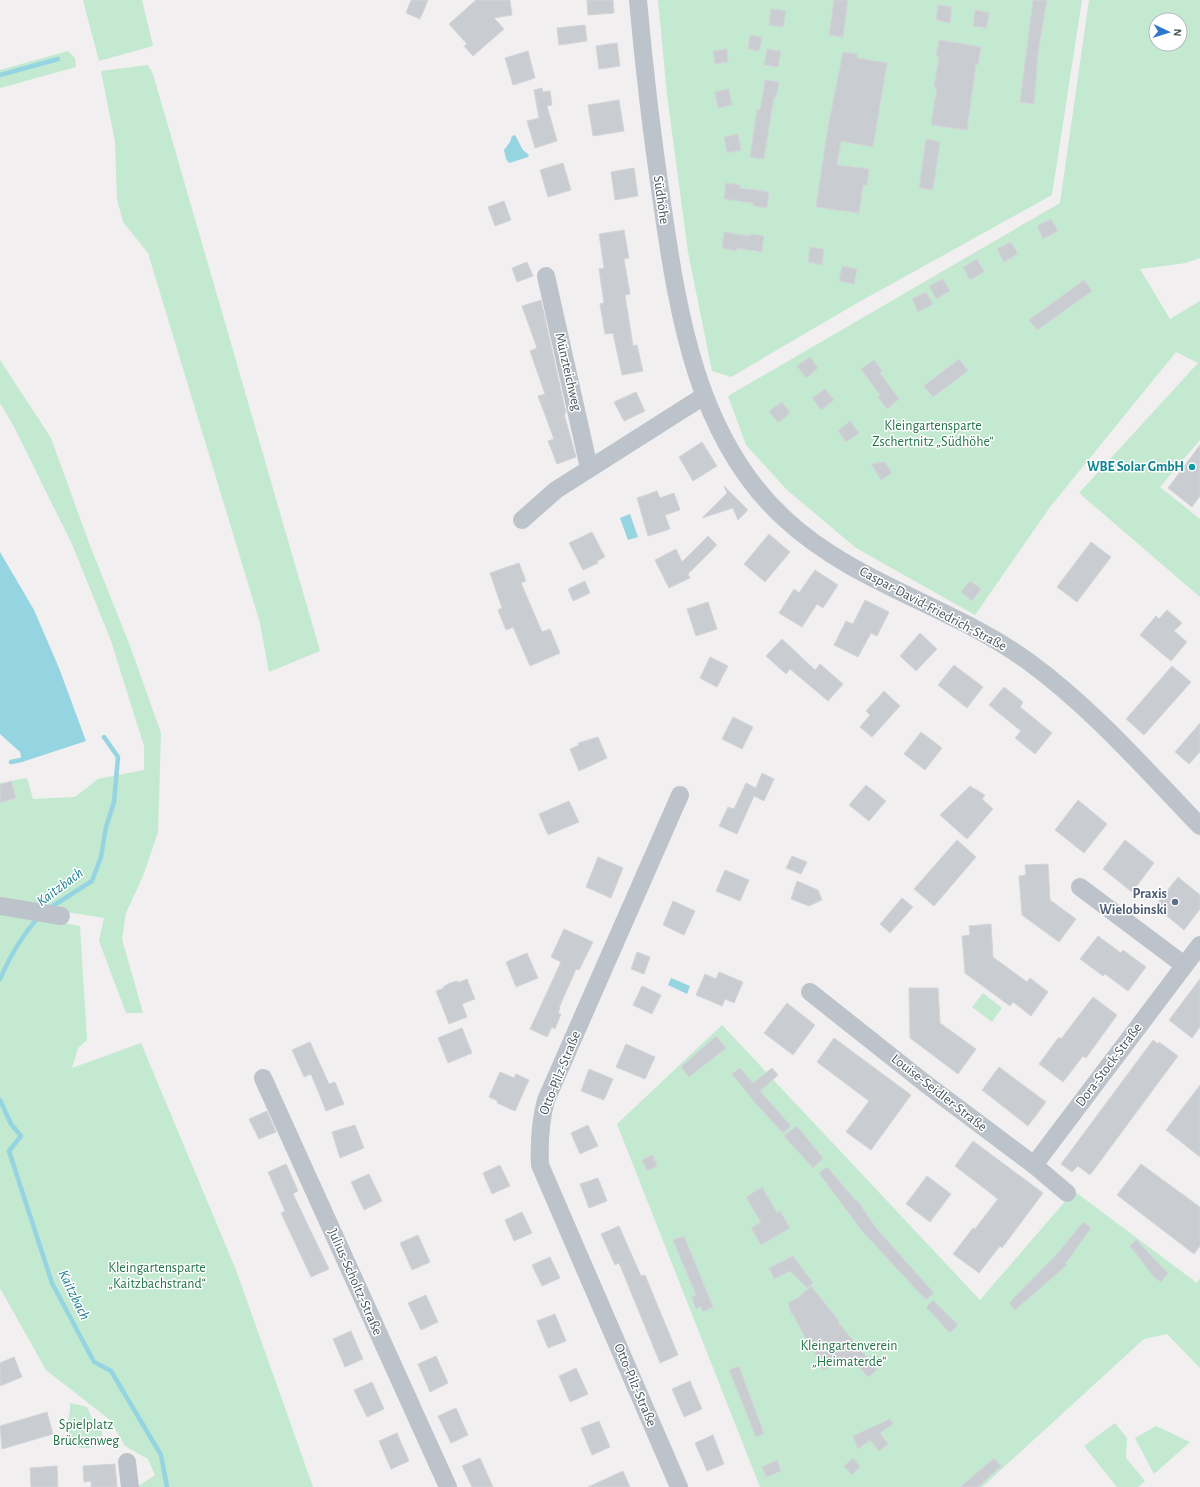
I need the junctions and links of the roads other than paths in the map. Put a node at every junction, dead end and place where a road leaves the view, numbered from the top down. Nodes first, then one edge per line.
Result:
1 (638, 0) edge
2 (546, 276) dead end
3 (704, 396) junction
4 (590, 468) junction
5 (522, 520) dead end
6 (680, 795) dead end
7 (1200, 826) edge
8 (1080, 887) dead end
9 (0, 906) edge
10 (61, 916) dead end
11 (1200, 945) edge
12 (1184, 965) junction
13 (810, 992) dead end
14 (263, 1078) dead end
15 (1034, 1165) junction
16 (1068, 1194) dead end
17 (127, 1462) dead end
18 (130, 1487) edge
19 (448, 1487) edge
20 (679, 1487) edge

1 - 3 street, Südhöhe
2 - 4 street, Münzteichweg
3 - 4 street
3 - 7 street, Caspar-David-Friedrich-Straße
4 - 5 street
6 - 20 street, Otto-Pilz-Straße
8 - 12 street
9 - 10 street
11 - 12 street, Dora-Stock-Straße
12 - 15 street, Dora-Stock-Straße
13 - 15 street, Louise-Seidler-Straße
14 - 19 street, Julius-Scholtz-Straße
15 - 16 street, Louise-Seidler-Straße
17 - 18 street

